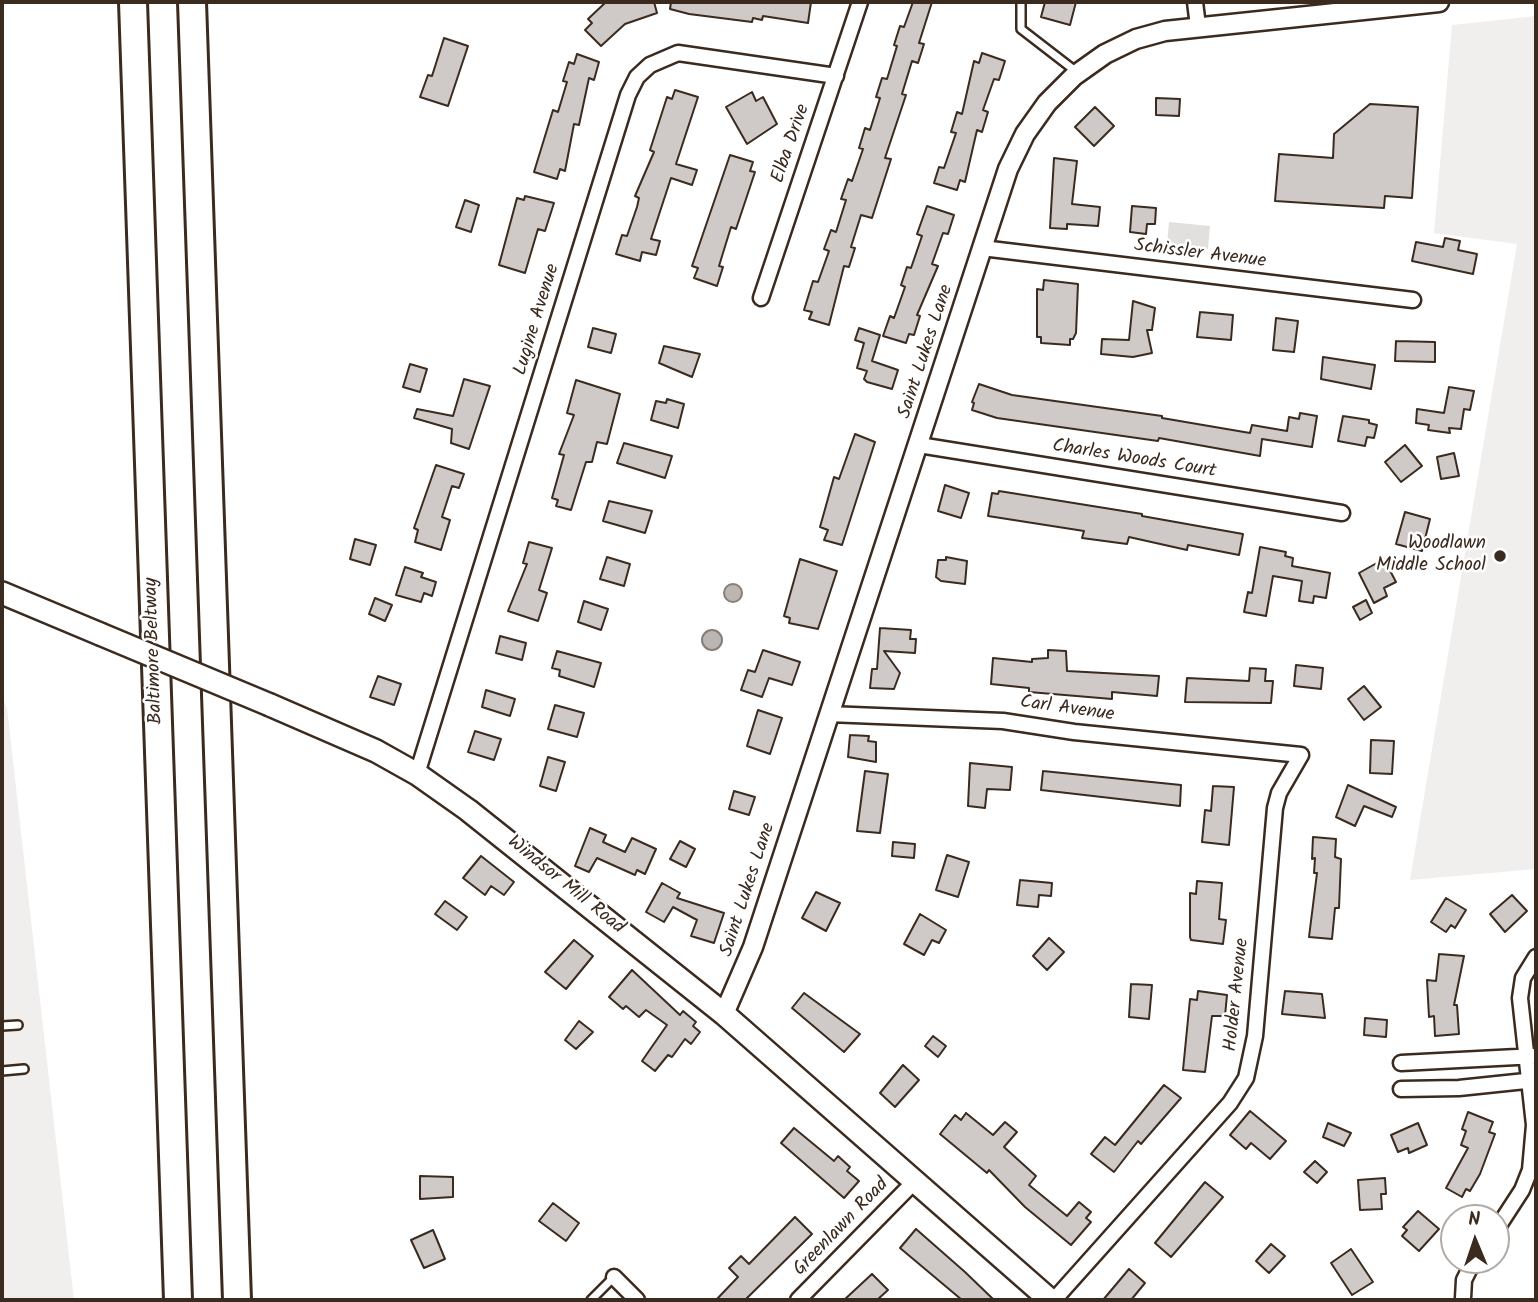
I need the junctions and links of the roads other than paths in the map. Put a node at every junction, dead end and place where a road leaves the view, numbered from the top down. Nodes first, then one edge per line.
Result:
1 (133, 2) edge
2 (192, 2) edge
3 (860, 2) edge
4 (1021, 2) edge
5 (1195, 2) edge
6 (1439, 2) edge
7 (1198, 26) junction
8 (1078, 73) junction
9 (835, 76) junction
10 (982, 248) junction
11 (761, 298) dead end
12 (1413, 300) dead end
13 (919, 445) junction
14 (1342, 513) dead end
15 (2, 593) edge
16 (828, 715) junction
17 (1301, 755) joint
18 (417, 774) junction
19 (1536, 957) edge
20 (724, 1014) junction
21 (18, 1025) dead end
22 (2, 1026) edge
23 (1531, 1056) edge
24 (1401, 1063) dead end
25 (24, 1069) dead end
26 (2, 1071) edge
27 (1532, 1080) edge
28 (1401, 1089) dead end
29 (913, 1183) junction
30 (1510, 1208) edge
31 (1467, 1274) edge
32 (614, 1278) joint
33 (1462, 1298) dead end
34 (178, 1300) edge
35 (237, 1300) edge
36 (591, 1300) edge
37 (637, 1300) edge
38 (798, 1300) edge
39 (1052, 1300) edge

1 - 34 highway, Baltimore Beltway
2 - 35 highway
3 - 9 street, Elba Drive
4 - 8 lane
5 - 7 street
6 - 7 street, Saint Lukes Lane
7 - 8 street, Saint Lukes Lane
8 - 10 street, Saint Lukes Lane
9 - 11 street, Elba Drive
9 - 18 street, Lugine Avenue
10 - 12 street, Schissler Avenue
10 - 13 street, Saint Lukes Lane
13 - 14 street, Charles Woods Court
13 - 16 street, Saint Lukes Lane
15 - 18 main road, Windsor Mill Road, bridge
16 - 17 street, Carl Avenue
16 - 20 street, Saint Lukes Lane
17 - 39 street, Holder Avenue
18 - 20 main road, Windsor Mill Road
19 - 23 street
20 - 29 main road, Windsor Mill Road
21 - 22 lane
23 - 24 street
23 - 27 street
25 - 26 lane
27 - 28 street
27 - 30 street
29 - 38 street, Greenlawn Road
29 - 39 main road, Windsor Mill Road
31 - 33 street
32 - 36 lane
32 - 37 street

